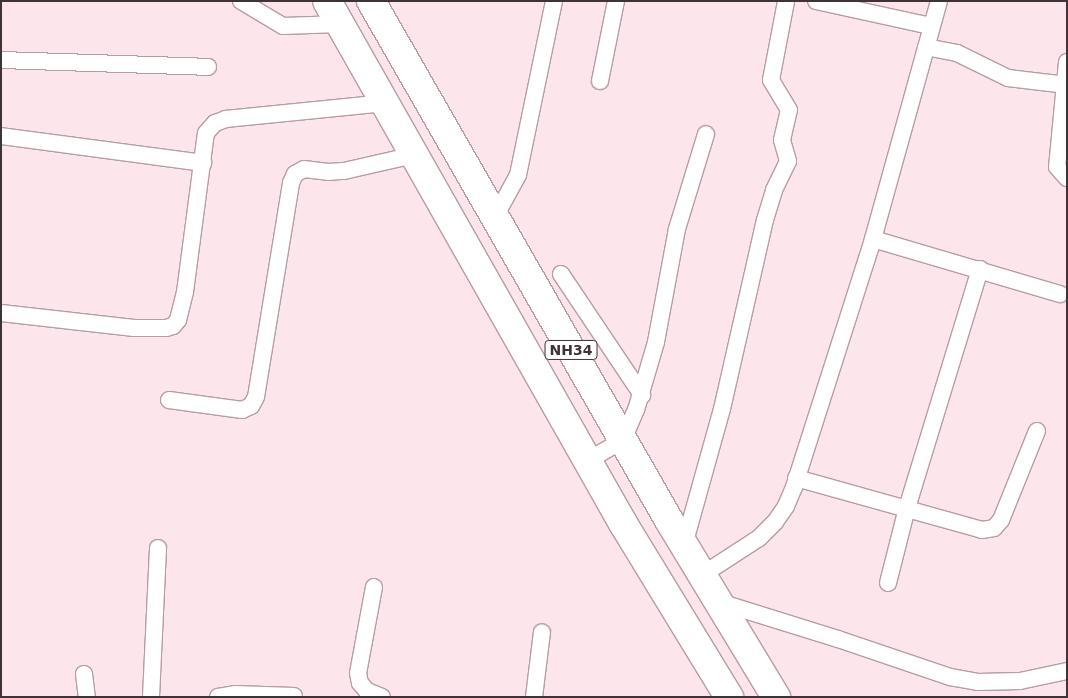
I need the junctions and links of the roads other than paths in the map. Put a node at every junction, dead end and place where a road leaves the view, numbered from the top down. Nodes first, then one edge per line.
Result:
1 (241, 1) edge
2 (371, 1) edge
3 (554, 1) edge
4 (616, 1) edge
5 (786, 1) edge
6 (816, 1) edge
7 (939, 1) edge
8 (333, 13) edge
9 (931, 26) junction
10 (926, 47) junction
11 (1, 60) edge
12 (1067, 62) edge
13 (208, 67) dead end
14 (600, 80) dead end
15 (1066, 85) edge
16 (385, 104) junction
17 (706, 134) dead end
18 (1, 136) edge
19 (414, 155) junction
20 (203, 163) junction
21 (1067, 178) edge
22 (495, 217) junction
23 (873, 239) junction
24 (980, 269) junction
25 (562, 274) dead end
26 (1060, 294) dead end
27 (1, 313) edge
28 (642, 395) junction
29 (169, 400) dead end
30 (1037, 431) dead end
31 (623, 440) junction
32 (587, 461) junction
33 (796, 478) junction
34 (907, 508) junction
35 (684, 545) junction
36 (158, 548) dead end
37 (702, 575) junction
38 (888, 583) dead end
39 (374, 587) dead end
40 (719, 602) junction
41 (542, 632) dead end
42 (1067, 671) edge
43 (84, 674) dead end
44 (1019, 689) edge
45 (294, 696) edge
46 (87, 697) edge
47 (151, 697) edge
48 (218, 697) edge
49 (382, 697) edge
50 (534, 697) edge
51 (729, 697) edge
52 (776, 697) edge

1 - 8 street
2 - 22 highway, NH34
3 - 22 street
4 - 14 street
5 - 35 street
6 - 9 street
7 - 9 street
8 - 16 highway, NH34
9 - 10 street
10 - 15 street
10 - 23 street
11 - 13 street
12 - 15 street
15 - 21 street
16 - 19 highway, NH34
16 - 20 street
17 - 28 street
18 - 20 street
19 - 29 street
19 - 32 highway, NH34
20 - 27 street
22 - 31 highway, NH34
23 - 24 street
23 - 33 street
24 - 26 street
24 - 34 street
25 - 28 street
28 - 31 street
30 - 34 street
31 - 32 street
31 - 35 highway, NH34
32 - 51 highway, NH34
33 - 34 street
33 - 37 street
34 - 38 street
35 - 37 highway, NH34
36 - 47 street
37 - 40 highway, NH34
39 - 49 street
40 - 44 street
40 - 52 highway, NH34
41 - 50 street
42 - 44 street
43 - 46 street
45 - 48 street

